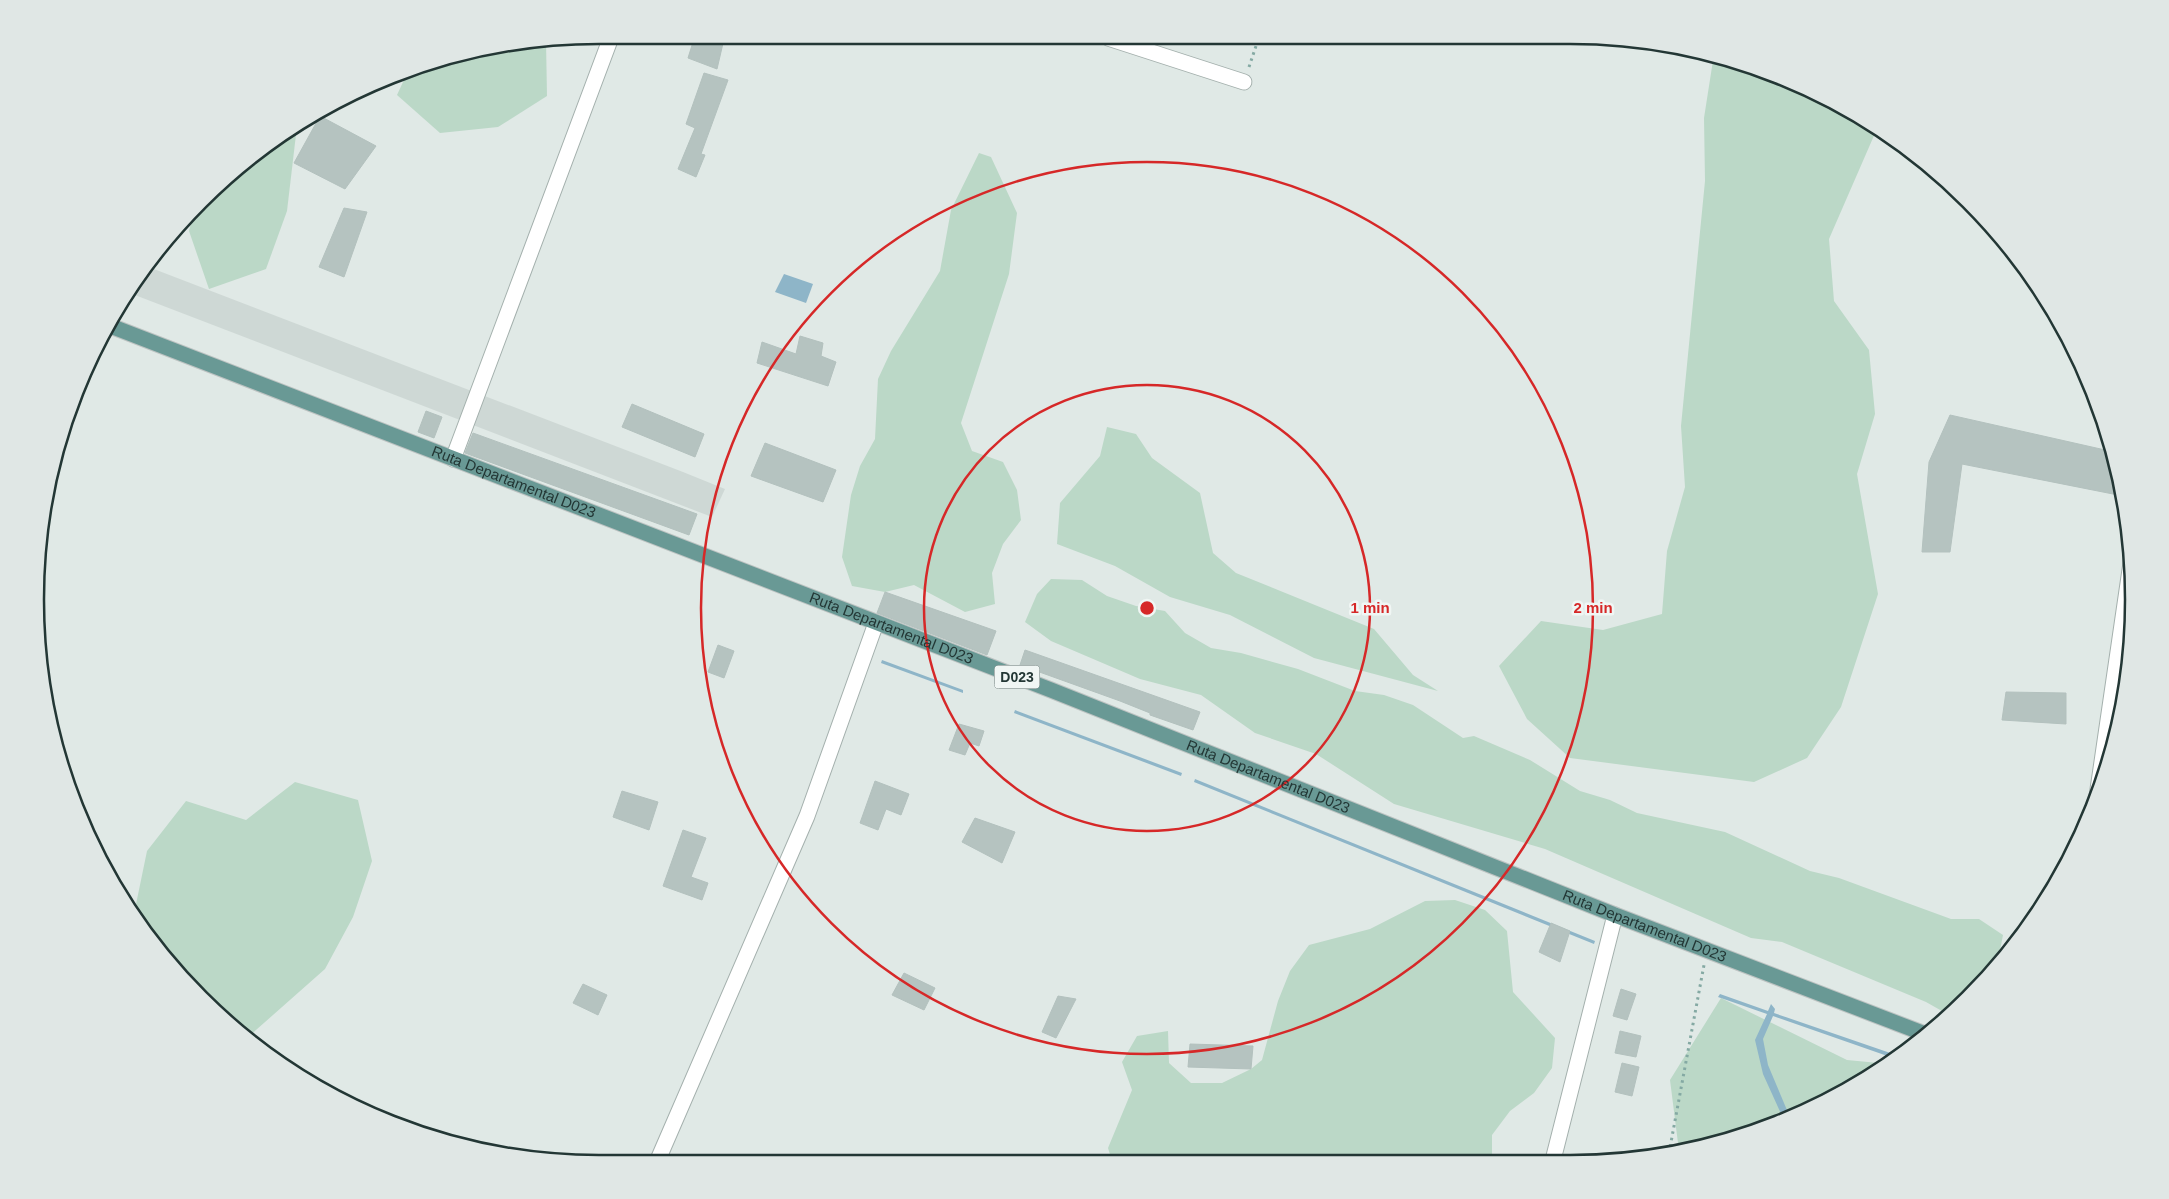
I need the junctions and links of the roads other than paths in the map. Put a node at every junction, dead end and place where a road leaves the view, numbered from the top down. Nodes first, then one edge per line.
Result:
1 (609, 44) edge
2 (1127, 44) edge
3 (1244, 82) road end
4 (115, 328) edge
5 (453, 459) junction
6 (2125, 605) edge
7 (876, 623) junction
8 (2103, 752) edge
9 (1615, 915) junction
10 (1918, 1031) edge
11 (660, 1155) edge
12 (1555, 1155) edge

1 - 5 street
2 - 3 street
4 - 5 main road, Ruta Departamental D023 / D023
5 - 7 main road, Ruta Departamental D023 / D023
6 - 8 street
7 - 9 main road, Ruta Departamental D023 / D023
7 - 11 street
9 - 10 main road, Ruta Departamental D023 / D023
9 - 12 street

